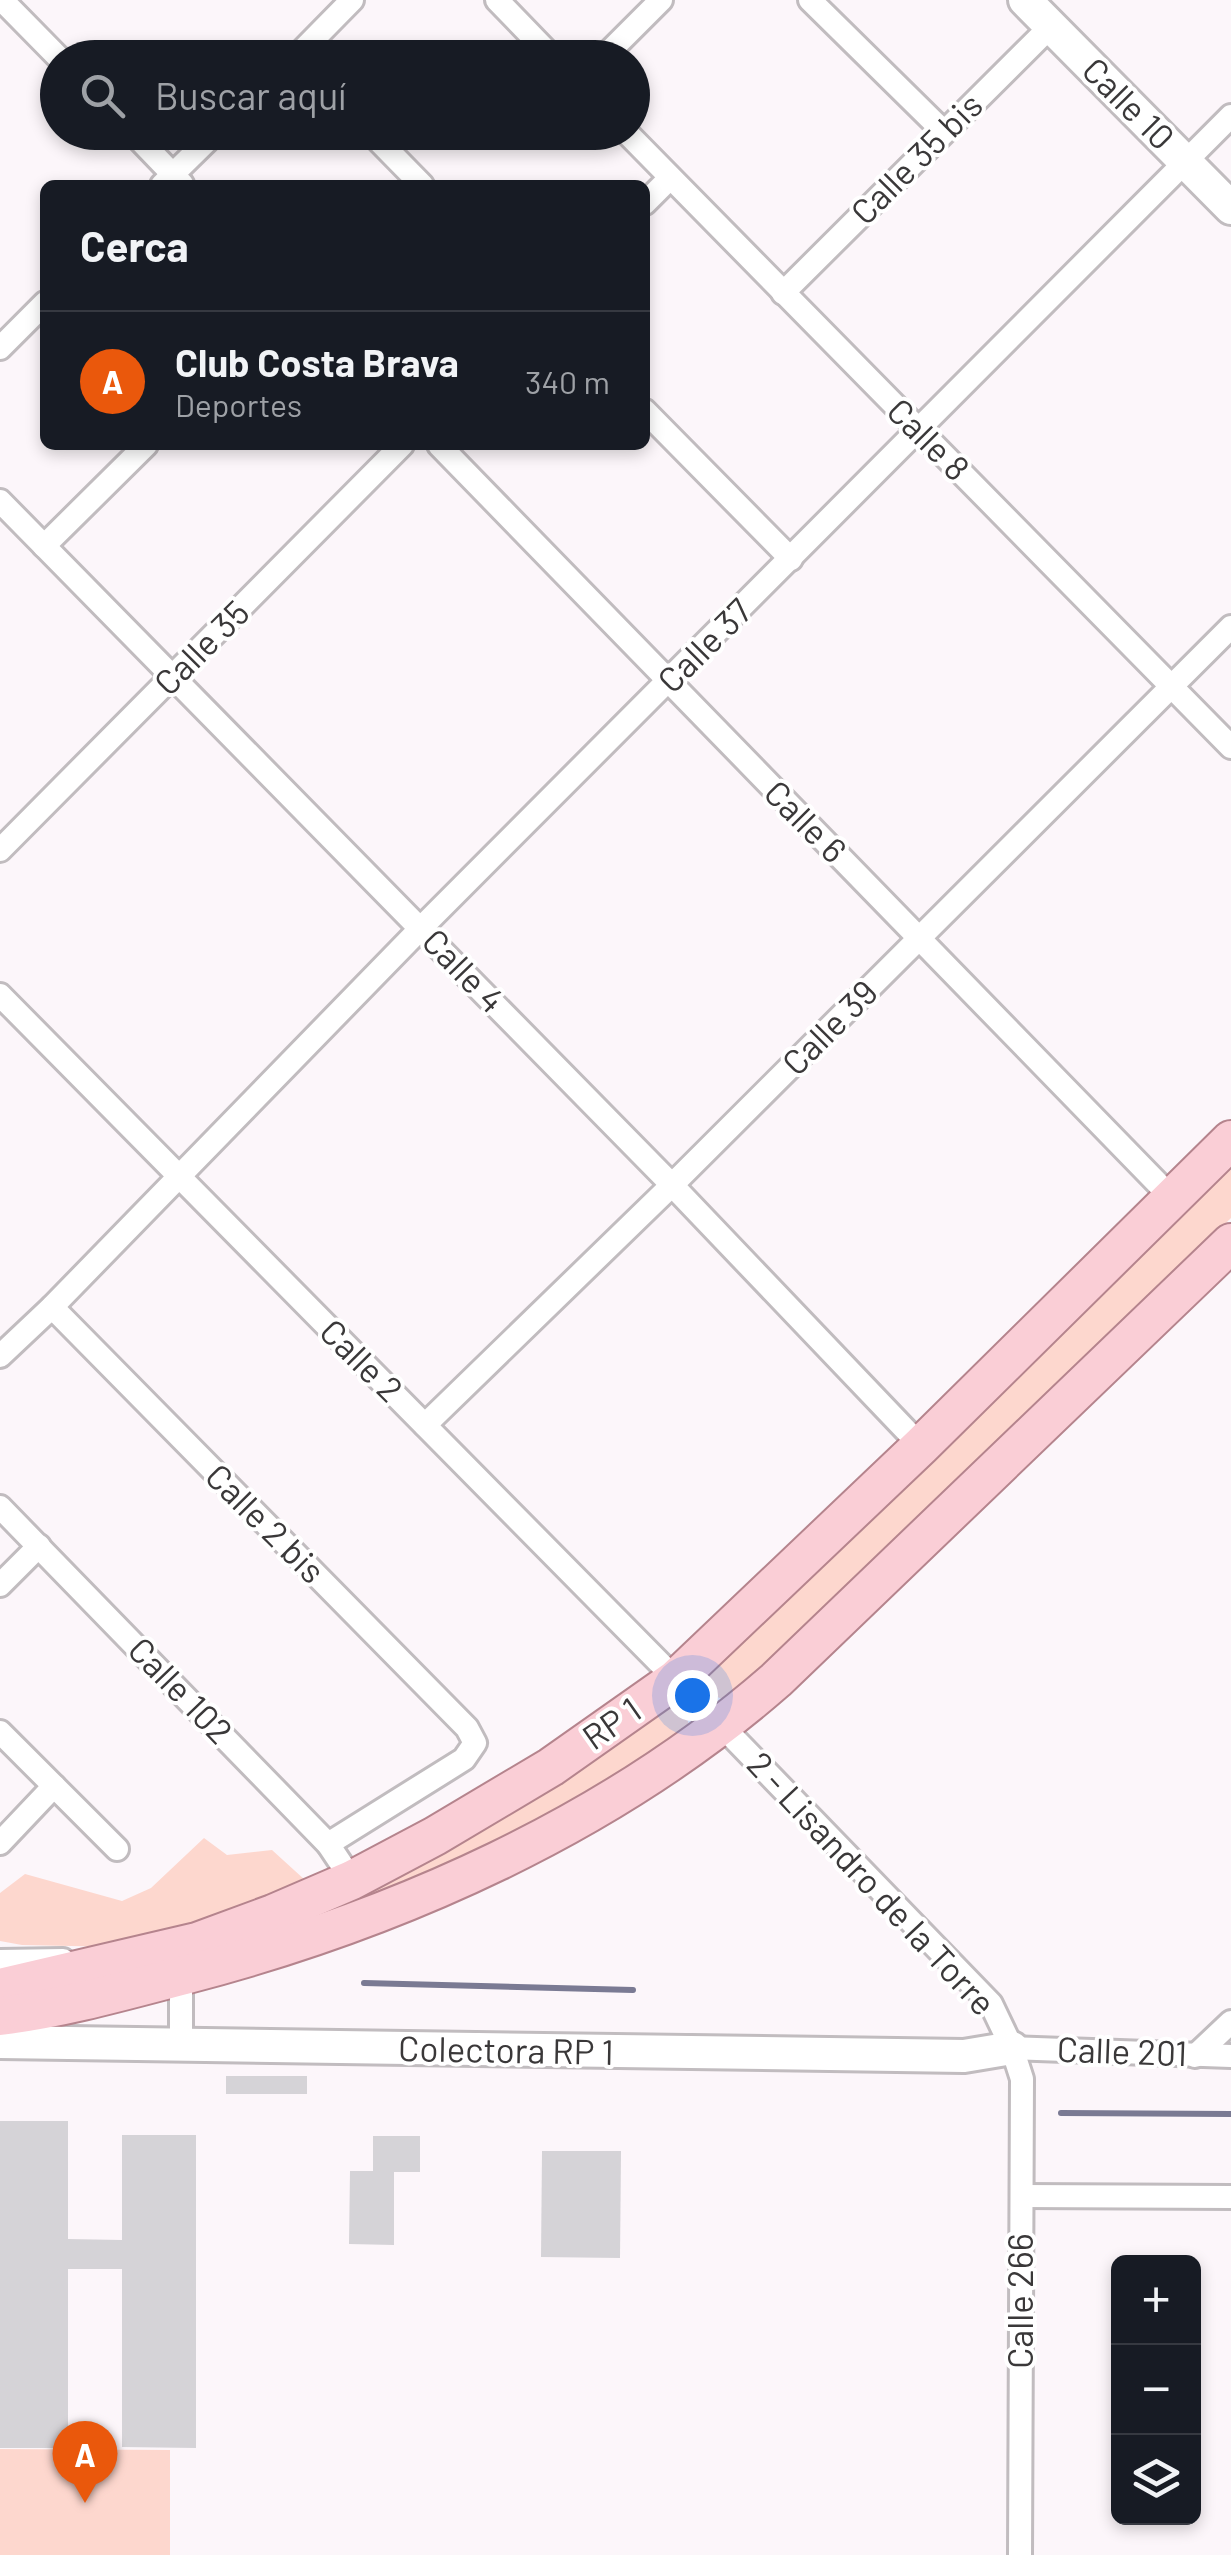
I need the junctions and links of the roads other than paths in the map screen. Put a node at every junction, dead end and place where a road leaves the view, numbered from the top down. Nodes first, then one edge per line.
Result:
1 (2, 0) edge
2 (352, 0) edge
3 (497, 0) edge
4 (661, 0) edge
5 (1025, 0) edge
6 (818, 2) edge
7 (1050, 26) junction
8 (41, 40) edge
9 (313, 40) edge
10 (536, 40) edge
11 (621, 40) edge
12 (1231, 116) edge
13 (944, 132) junction
14 (147, 150) edge
15 (200, 150) edge
16 (388, 150) edge
17 (643, 150) edge
18 (1185, 162) junction
19 (670, 178) junction
20 (172, 180) edge
21 (174, 180) edge
22 (417, 180) edge
23 (650, 197) edge
24 (1231, 208) edge
25 (783, 293) junction
26 (40, 308) edge
27 (0, 348) edge
28 (650, 416) edge
29 (919, 432) junction
30 (141, 450) edge
31 (397, 450) edge
32 (444, 450) edge
33 (0, 500) edge
34 (44, 546) junction
35 (791, 559) junction
36 (1231, 627) edge
37 (172, 679) junction
38 (668, 684) junction
39 (1172, 687) junction
40 (1231, 747) edge
41 (0, 850) edge
42 (420, 928) junction
43 (920, 938) junction
44 (0, 996) edge
45 (1231, 1140) edge
46 (180, 1177) junction
47 (672, 1185) junction
48 (1172, 1198) junction
49 (1231, 1243) edge
50 (52, 1307) junction
51 (0, 1356) edge
52 (425, 1426) junction
53 (920, 1446) junction
54 (0, 1507) edge
55 (39, 1546) junction
56 (0, 1584) edge
57 (676, 1679) junction
58 (722, 1726) junction
59 (0, 1732) edge
60 (54, 1786) junction
61 (0, 1843) edge
62 (328, 1844) junction
63 (117, 1849) dead end
64 (352, 1880) junction
65 (0, 1961) edge
66 (164, 1961) junction
67 (0, 1988) edge
68 (0, 2016) edge
69 (1231, 2022) edge
70 (0, 2042) edge
71 (181, 2044) junction
72 (1012, 2048) junction
73 (1195, 2056) junction
74 (1231, 2056) edge
75 (1022, 2196) junction
76 (1231, 2198) edge
77 (1020, 2555) edge

1 - 8 street
2 - 9 street
3 - 10 street
4 - 11 street
5 - 7 main road, Calle 10
6 - 13 street
7 - 13 street, Calle 35 bis
7 - 18 main road, Calle 10
12 - 18 street, Calle 37
13 - 25 street, Calle 35 bis
14 - 20 street
15 - 21 street
16 - 22 street
17 - 19 street, Calle 8
18 - 24 main road, Calle 10
18 - 29 street, Calle 37
19 - 23 street
19 - 25 street, Calle 8
25 - 29 street, Calle 8
26 - 27 street
28 - 35 street
29 - 35 street, Calle 37
29 - 39 street, Calle 8
30 - 34 street
31 - 37 street, Calle 35
32 - 38 street, Calle 6
33 - 34 street, Calle 4
34 - 37 street, Calle 4
35 - 38 street, Calle 37
36 - 39 street, Calle 39
37 - 41 street, Calle 35
37 - 42 street, Calle 4
38 - 42 street, Calle 37
38 - 43 street, Calle 6
39 - 40 street, Calle 8
39 - 43 street, Calle 39
42 - 46 street, Calle 37
42 - 47 street, Calle 4
43 - 47 street, Calle 39
43 - 48 street, Calle 6
44 - 46 street, Calle 2
45 - 48 main road, RP 1
46 - 50 street, Calle 37
46 - 52 street, Calle 2
47 - 52 street, Calle 39
47 - 53 street, Calle 4
48 - 53 main road, RP 1
49 - 58 main road, RP 1
50 - 51 street, Calle 37
50 - 62 street, Calle 2 bis
52 - 57 street, Calle 2
53 - 57 main road, RP 1
54 - 55 street, Calle 102
55 - 56 street
55 - 62 street, Calle 102
57 - 58 street, Calle 2
57 - 64 main road, RP 1
58 - 66 main road, RP 1
58 - 72 street, 2 - Lisandro de la Torre
59 - 60 street
60 - 61 street
60 - 63 street
62 - 64 street, Calle 102
64 - 66 main road, RP 1
65 - 66 street
66 - 67 main road, RP 1
66 - 68 main road, RP 1
66 - 71 street
69 - 73 street
70 - 71 main road, Colectora RP 1
71 - 72 main road, Colectora RP 1
72 - 73 street, Calle 201
72 - 75 street, Calle 266
73 - 74 street, Calle 201
75 - 76 street
75 - 77 street, Calle 266

